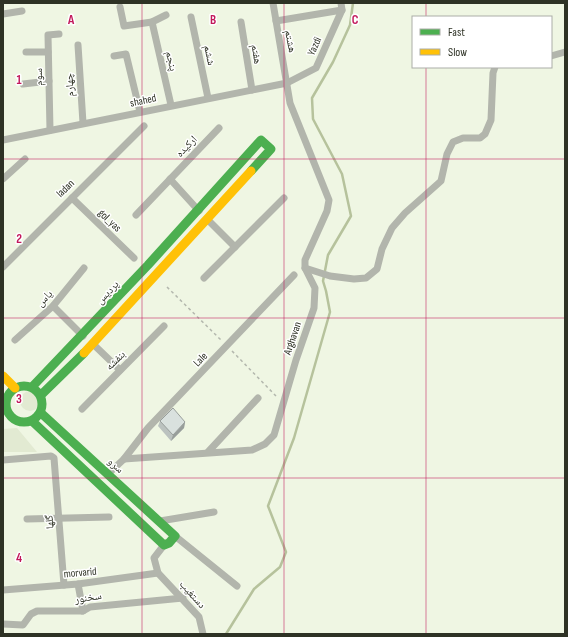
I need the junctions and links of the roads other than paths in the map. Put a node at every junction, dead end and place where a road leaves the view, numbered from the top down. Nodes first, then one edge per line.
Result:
1 (273, 3) edge
2 (120, 7) dead end
3 (341, 7) edge
4 (22, 11) dead end
5 (3, 14) edge
6 (166, 15) dead end
7 (191, 17) dead end
8 (276, 21) junction
9 (152, 22) junction
10 (241, 22) dead end
11 (59, 34) dead end
12 (78, 45) dead end
13 (26, 52) dead end
14 (48, 52) junction
15 (565, 52) edge
16 (114, 56) dead end
17 (552, 56) edge
18 (495, 68) edge
19 (49, 81) junction
20 (287, 83) junction
21 (23, 84) dead end
22 (252, 90) junction
23 (208, 98) junction
24 (171, 105) junction
25 (140, 112) junction
26 (83, 123) junction
27 (144, 126) dead end
28 (218, 128) dead end
29 (50, 130) junction
30 (3, 140) edge
31 (25, 159) dead end
32 (3, 179) edge
33 (170, 179) junction
34 (72, 198) junction
35 (284, 198) dead end
36 (199, 211) junction
37 (136, 215) dead end
38 (207, 219) junction
39 (236, 247) junction
40 (134, 258) dead end
41 (3, 267) edge
42 (84, 268) dead end
43 (305, 268) junction
44 (294, 275) dead end
45 (204, 278) dead end
46 (53, 306) junction
47 (164, 326) dead end
48 (83, 336) junction
49 (15, 340) dead end
50 (93, 344) junction
51 (120, 370) junction
52 (3, 376) edge
53 (32, 387) junction
54 (14, 388) junction
55 (41, 395) junction
56 (258, 398) dead end
57 (82, 409) dead end
58 (41, 413) junction
59 (3, 421) edge
60 (18, 421) junction
61 (32, 421) junction
62 (208, 452) junction
63 (124, 459) junction
64 (3, 460) edge
65 (108, 474) junction
66 (136, 500) junction
67 (127, 509) junction
68 (214, 512) dead end
69 (109, 517) dead end
70 (27, 519) dead end
71 (59, 519) junction
72 (160, 521) junction
73 (175, 536) junction
74 (164, 544) junction
75 (158, 573) junction
76 (64, 584) junction
77 (78, 584) junction
78 (237, 586) dead end
79 (3, 590) edge
80 (183, 598) junction
81 (83, 611) junction
82 (3, 624) edge
83 (203, 634) edge

1 - 8 street, هشتم
2 - 9 street
3 - 8 street
3 - 20 street, Yazdi
4 - 5 street
6 - 9 street
7 - 23 street, ششم
8 - 20 street, هشتم
9 - 24 street, پنجم
10 - 22 street, هفتم
11 - 14 street, سوم
12 - 26 street, چهارم
13 - 14 street
14 - 19 street, سوم
15 - 17 street
16 - 25 street
18 - 43 street
19 - 21 street
19 - 29 street, سوم
20 - 22 street, shahed
20 - 43 street
22 - 23 street, shahed
23 - 24 street, shahed
24 - 25 street, shahed
25 - 26 street, shahed
26 - 29 street, shahed
27 - 34 street, ladan
28 - 33 street, ارکیده
29 - 30 street, shahed
31 - 32 street
33 - 36 street
33 - 37 street, ارکیده
34 - 40 street, gol_yas
34 - 41 street, ladan
35 - 39 street
36 - 38 street
36 - 38 street, پردیس
36 - 48 street, پردیس
38 - 39 street
38 - 50 street
39 - 45 street
42 - 46 street, یاس
43 - 62 street, Arghavan
44 - 63 street, Lale
46 - 48 street
46 - 49 street, یاس
47 - 51 street, بنفشه
48 - 50 street
48 - 53 street, پردیس
50 - 51 street
50 - 55 street
51 - 57 street, بنفشه
52 - 54 street
53 - 54 street
53 - 55 street
54 - 60 street
55 - 58 street
56 - 62 street
58 - 61 street
58 - 65 street, سرو
59 - 60 street
60 - 61 street
61 - 67 street
62 - 63 street, Arghavan
63 - 65 street
64 - 71 street, گلها
65 - 66 street, سرو
66 - 67 street
66 - 72 street, سرو
67 - 74 street
68 - 72 street
69 - 71 street
70 - 71 street
71 - 76 street, گلها
72 - 73 street, سرو
73 - 74 street
73 - 78 street
74 - 75 street
75 - 77 street, morvarid
75 - 80 street, دستغیب
76 - 77 street, morvarid
76 - 79 street, morvarid
77 - 81 street
80 - 81 street, سخنور
80 - 83 street, دستغیب
81 - 82 street, سخنور

